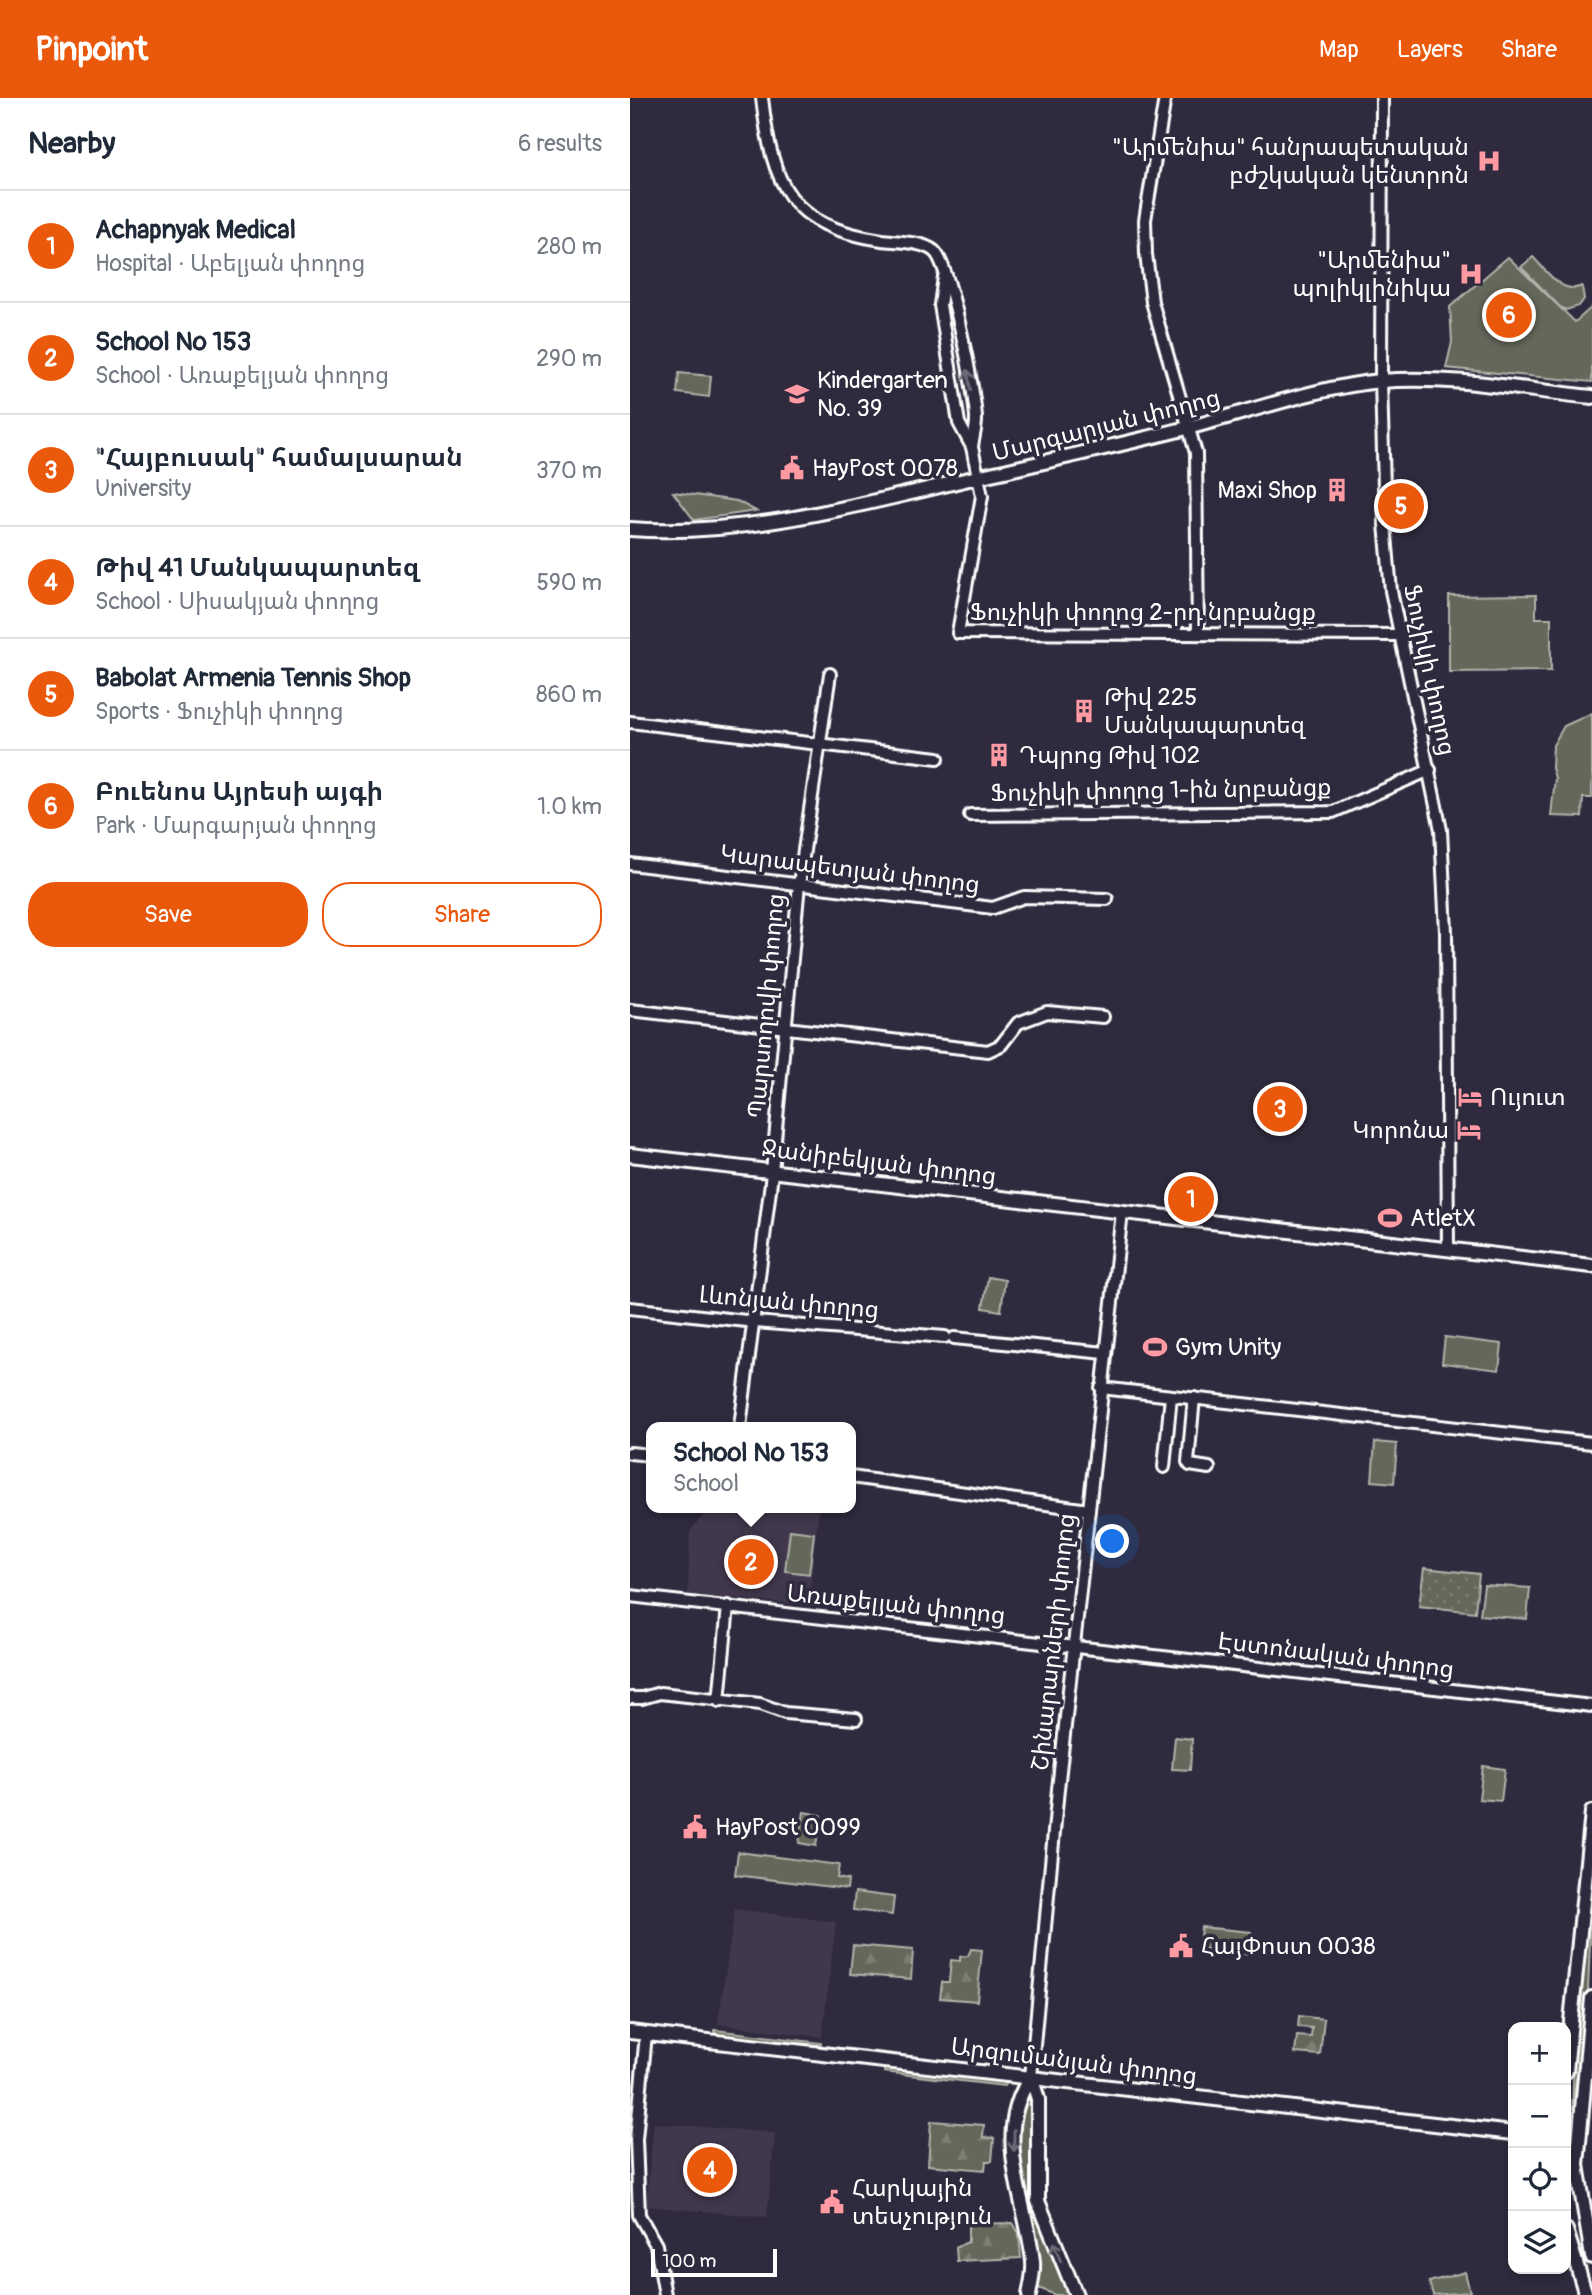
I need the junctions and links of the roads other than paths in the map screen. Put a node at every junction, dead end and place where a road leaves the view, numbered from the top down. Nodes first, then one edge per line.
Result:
1 (762, 98) edge
2 (1165, 98) edge
3 (1382, 98) edge
4 (944, 277) junction
5 (963, 340) junction
6 (946, 344) junction
7 (1381, 381) junction
8 (1592, 390) edge
9 (1592, 397) edge
10 (976, 419) junction
11 (959, 423) junction
12 (1189, 427) junction
13 (972, 447) junction
14 (978, 476) junction
15 (630, 528) edge
16 (1198, 634) junction
17 (1400, 635) junction
18 (830, 674) dead end
19 (630, 722) edge
20 (820, 743) junction
21 (938, 758) dead end
22 (1430, 770) junction
23 (970, 815) dead end
24 (630, 863) edge
25 (799, 884) junction
26 (1107, 899) dead end
27 (630, 1010) edge
28 (1103, 1017) dead end
29 (784, 1029) junction
30 (630, 1155) edge
31 (772, 1171) junction
32 (1122, 1212) junction
33 (1448, 1250) junction
34 (1592, 1266) edge
35 (630, 1308) edge
36 (755, 1322) junction
37 (1105, 1353) junction
38 (1101, 1388) junction
39 (1171, 1396) junction
40 (1194, 1398) junction
41 (741, 1422) edge
42 (1592, 1443) edge
43 (1164, 1467) dead end
44 (1209, 1468) dead end
45 (856, 1478) edge
46 (1088, 1510) junction
47 (630, 1596) edge
48 (728, 1606) junction
49 (1075, 1645) junction
50 (630, 1698) edge
51 (719, 1701) junction
52 (1592, 1706) edge
53 (856, 1719) dead end
54 (1592, 1812) edge
55 (1592, 1998) edge
56 (1571, 2022) edge
57 (630, 2032) edge
58 (646, 2034) junction
59 (1031, 2077) junction
60 (1508, 2132) edge
61 (1571, 2139) edge
62 (1592, 2139) edge
63 (1571, 2246) edge
64 (1592, 2257) edge
65 (665, 2295) edge
66 (1029, 2295) edge
67 (1076, 2295) edge
68 (1586, 2295) edge

1 - 4 street
2 - 12 street
3 - 7 street, Ֆուչիկի փողոց
4 - 5 street
4 - 6 street
5 - 6 street
10 -> 5 street
6 - 11 street
7 - 8 main road, Մարգարյան փողոց
7 - 9 main road, Մարգարյան փողոց
7 - 12 main road, Մարգարյան փողոց
7 - 17 street, Ֆուչիկի փողոց
10 - 11 street
10 - 13 street
11 - 13 street
12 - 14 main road, Մարգարյան փողոց
12 - 16 street
13 - 14 street
14 - 15 main road, Մարգարյան փողոց
14 - 16 street, Ֆուչիկի փողոց 2-րդ նրբանցք
16 - 17 street, Ֆուչիկի փողոց 2-րդ նրբանցք
17 - 22 street, Ֆուչիկի փողոց
18 - 20 street, Պարսողովի փողոց
19 - 20 street
20 - 21 street
20 - 25 street, Պարսողովի փողոց
22 - 23 street, Ֆուչիկի փողոց 1-ին նրբանցք
22 - 33 street, Ֆուչիկի փողոց
24 - 25 street, Կարապետյան փողոց
25 - 26 street, Կարապետյան փողոց
25 - 29 street, Պարսողովի փողոց
27 - 29 street
28 - 29 street
29 - 31 street, Պարսողովի փողոց
30 - 31 main road, Ջանիբեկյան փողոց
31 - 32 main road, Ջանիբեկյան փողոց
31 - 36 street, Պարսողովի փողոց
32 - 33 main road, Ջանիբեկյան փողոց
32 - 37 street, Շինարարների փողոց
33 - 34 main road, Ջանիբեկյան փողոց
35 - 36 street, Լևոնյան փողոց
36 - 37 street, Լևոնյան փողոց
36 - 41 street, Պարսողովի փողոց
37 - 38 street, Շինարարների փողոց
38 - 39 street
38 - 46 street, Շինարարների փողոց
39 - 40 street
39 - 43 street
40 - 42 street
40 - 44 street
45 - 46 street
46 - 49 street, Շինարարների փողոց
47 - 48 street, Առաքելյան փողոց
48 - 49 street, Առաքելյան փողոց
48 - 51 street
49 - 52 street, Էստոնական փողոց
49 - 59 street, Շինարարների փողոց
50 - 51 street
51 - 53 street
54 - 56 main road
55 - 61 main road
57 - 58 main road, Արզումանյան փողոց
58 - 59 main road, Արզումանյան փողոց
58 - 65 street
59 - 60 main road, Արզումանյան փողոց
59 -> 66 main road, Շինարարների փողոց
67 -> 59 main road, Շինարարների փողոց
61 - 62 street
61 - 64 main road
63 - 68 main road

